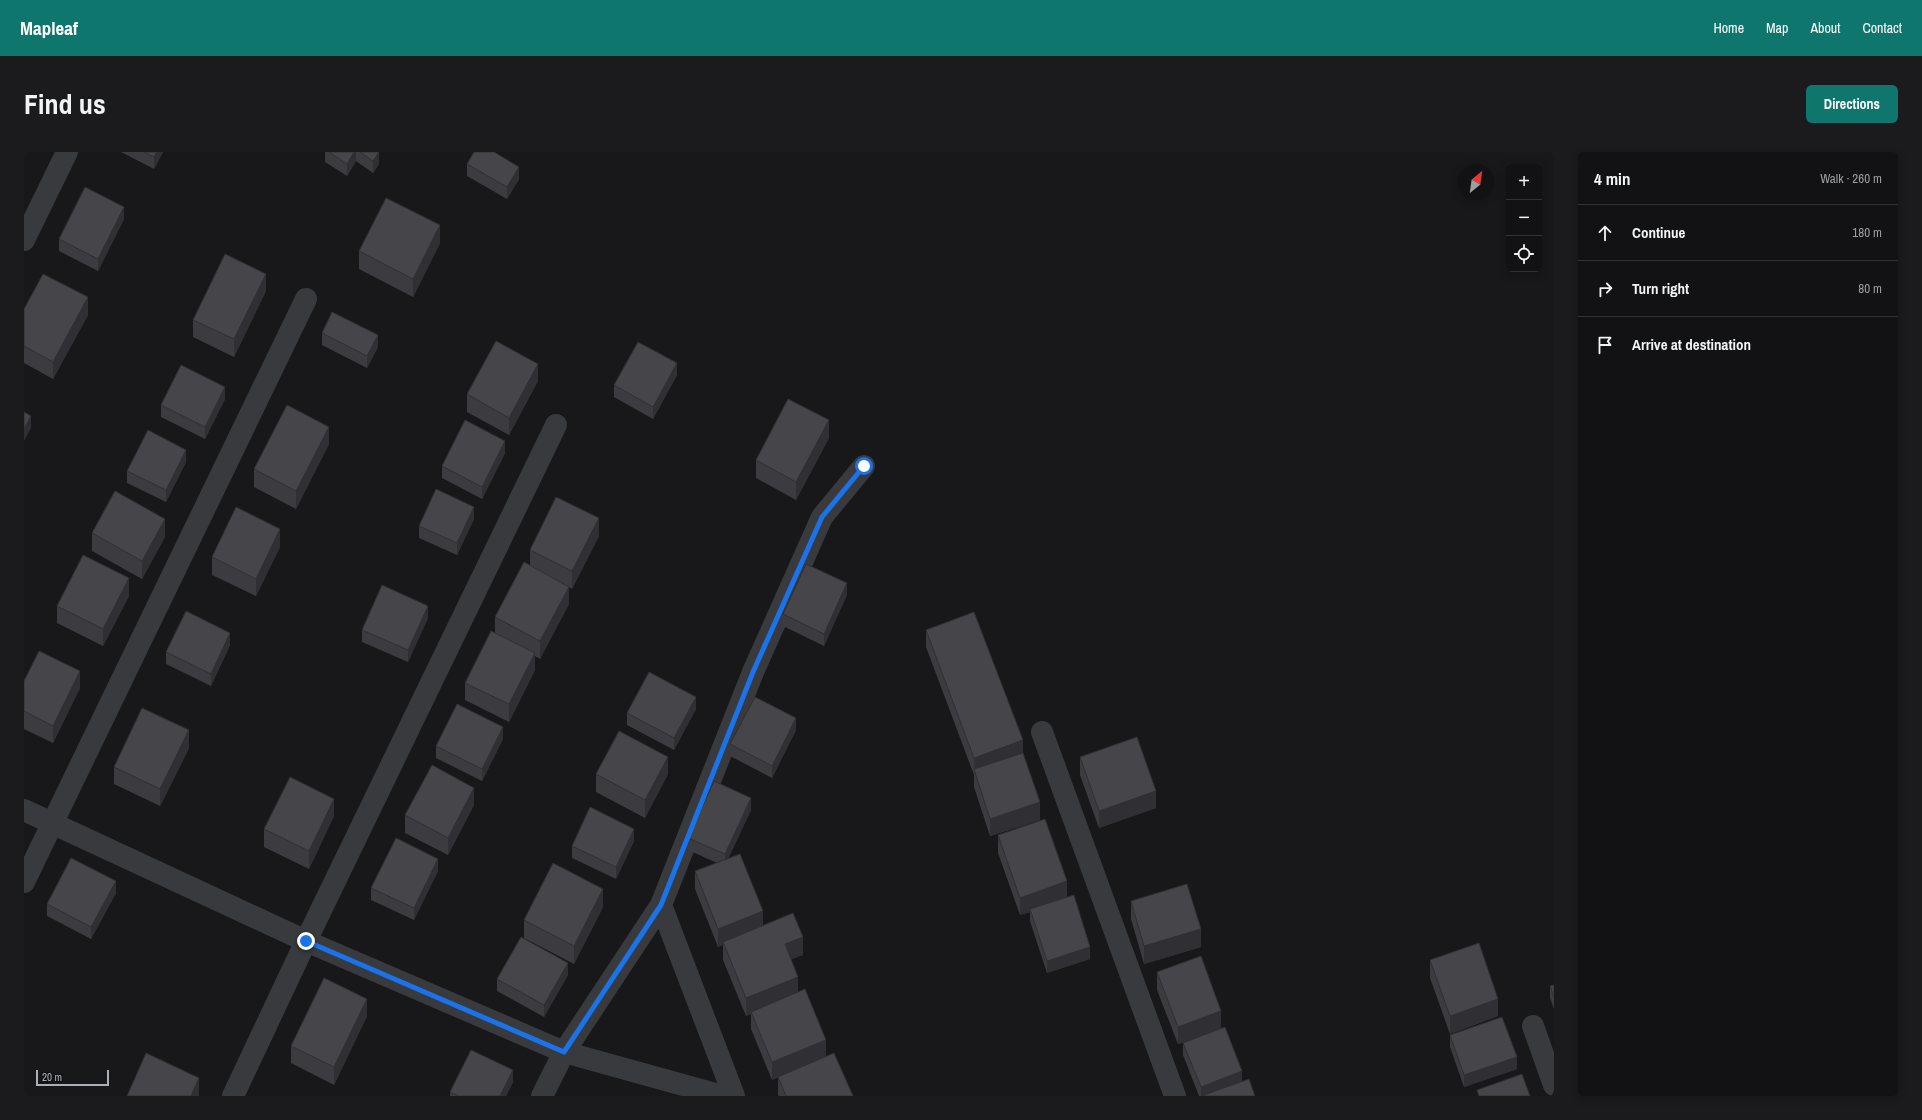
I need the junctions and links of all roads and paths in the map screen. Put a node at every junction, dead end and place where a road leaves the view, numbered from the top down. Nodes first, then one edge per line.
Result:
1 (67, 152) edge
2 (24, 240) edge
3 (306, 299) dead end
4 (556, 425) dead end
5 (864, 466) dead end
6 (1042, 732) dead end
7 (24, 810) edge
8 (53, 822) junction
9 (24, 882) edge
10 (661, 905) junction
11 (306, 941) junction
12 (1533, 1026) dead end
13 (564, 1052) junction
14 (1554, 1085) edge
15 (234, 1096) edge
16 (542, 1096) edge
17 (723, 1096) edge
18 (734, 1096) edge
19 (1175, 1096) edge

1 - 2 street
3 - 8 street
4 - 11 street
5 - 10 street
6 - 19 street
7 - 8 street
8 - 9 street
8 - 11 street
10 - 13 street
10 - 18 street
11 - 13 street
11 - 15 street
12 - 14 street
13 - 16 street
13 - 17 street

